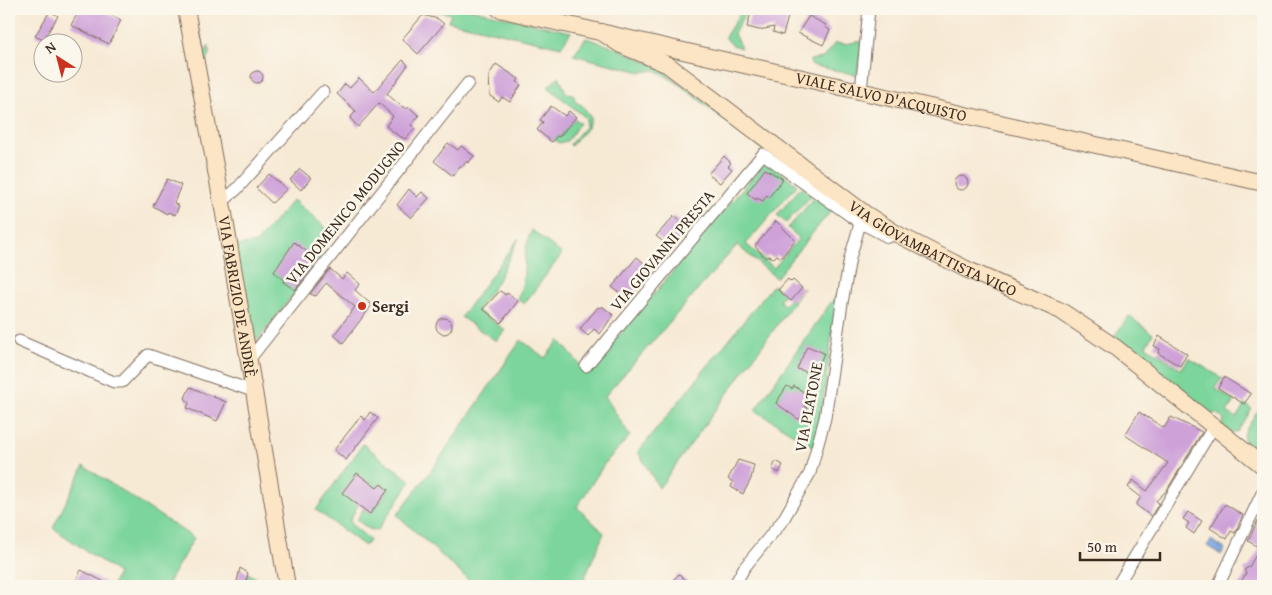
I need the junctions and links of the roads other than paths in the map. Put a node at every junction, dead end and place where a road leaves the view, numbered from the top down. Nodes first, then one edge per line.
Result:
1 (186, 9) edge
2 (499, 9) edge
3 (859, 9) edge
4 (869, 13) edge
5 (601, 32) junction
6 (660, 44) junction
7 (668, 65) junction
8 (468, 83) dead end
9 (861, 91) junction
10 (323, 92) dead end
11 (1263, 183) edge
12 (222, 202) junction
13 (862, 217) junction
14 (19, 341) dead end
15 (248, 360) junction
16 (586, 366) dead end
17 (253, 391) junction
18 (1214, 426) junction
19 (1263, 466) edge
20 (1263, 491) edge
21 (287, 586) edge
22 (734, 586) edge
23 (1118, 586) edge
24 (1218, 586) edge

1 - 12 street, VIA FABRIZIO DE ANDRÈ
2 - 5 street, VIALE SALVO D'ACQUISTO
3 - 4 street
4 - 9 street
5 - 6 street, VIALE SALVO D'ACQUISTO
5 - 7 street, VIA GIOVAMBATTISTA VICO
6 - 7 street
6 - 9 street, VIALE SALVO D'ACQUISTO
7 - 13 street, VIA GIOVAMBATTISTA VICO
8 - 15 street, VIA DOMENICO MODUGNO
9 - 11 street, VIALE SALVO D'ACQUISTO
10 - 12 street
12 - 15 street, VIA FABRIZIO DE ANDRÈ
13 - 16 street, VIA GIOVANNI PRESTA
13 - 18 street, VIA GIOVAMBATTISTA VICO
13 - 22 street, VIA PLATONE
14 - 17 street
15 - 17 street, VIA FABRIZIO DE ANDRÈ
17 - 21 street, VIA FABRIZIO DE ANDRÈ
18 - 19 street, VIA GIOVAMBATTISTA VICO
18 - 23 street
20 - 24 street

